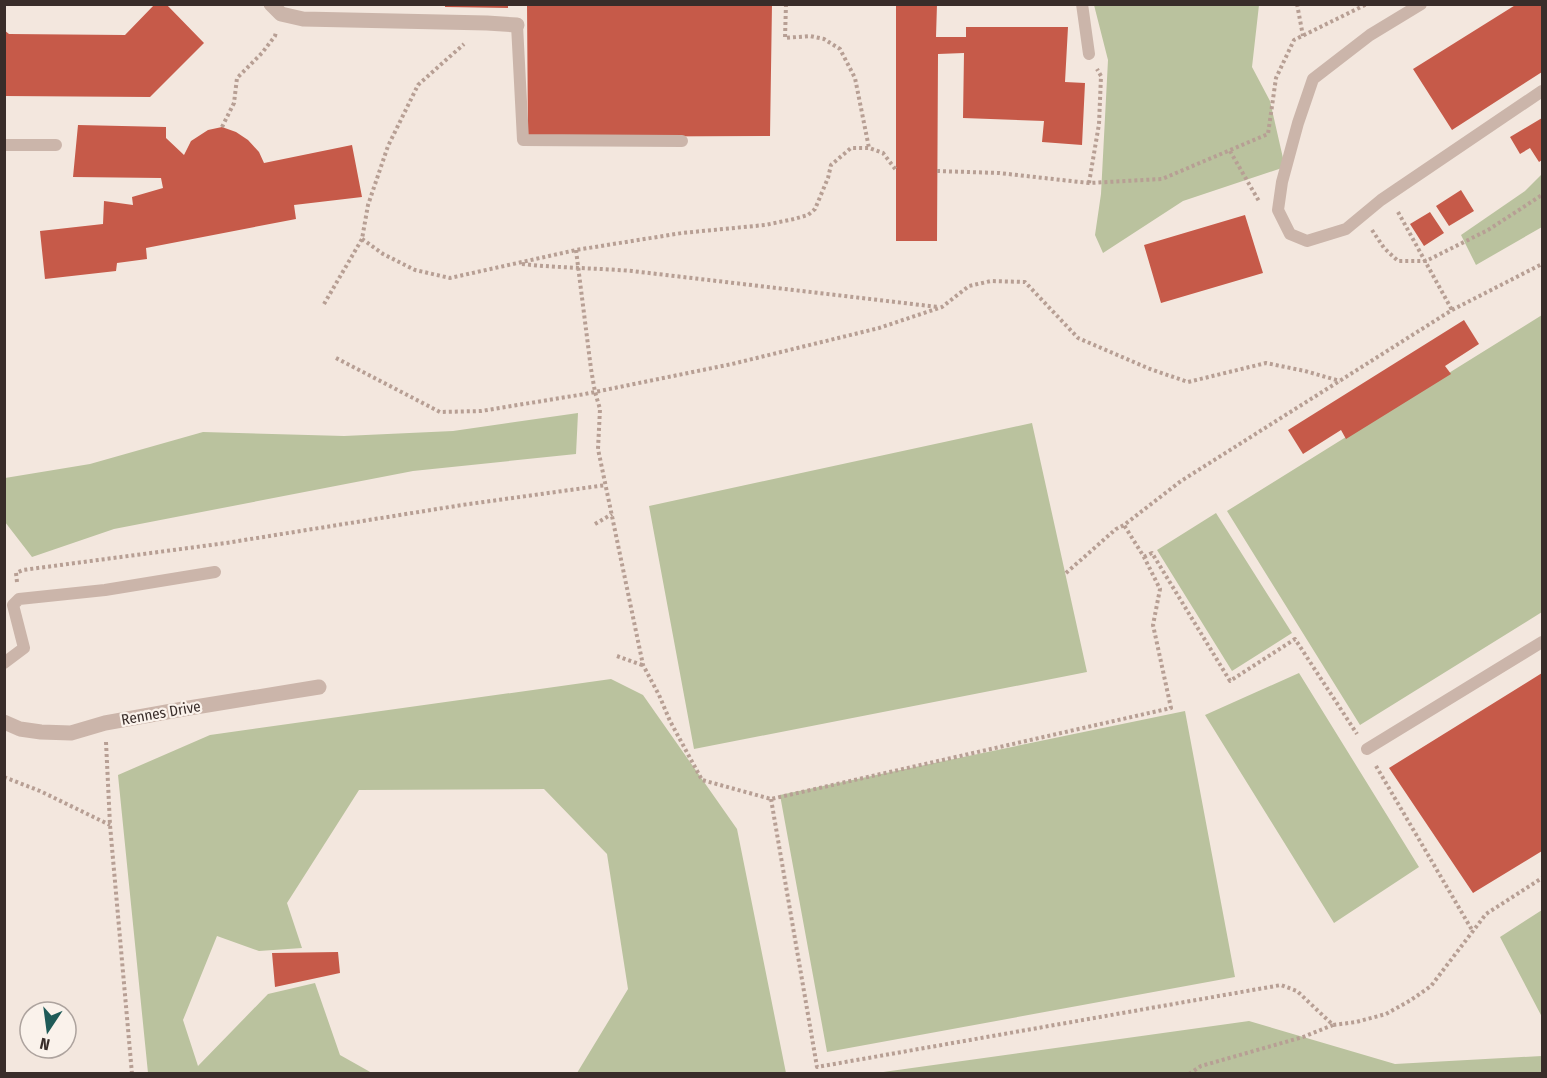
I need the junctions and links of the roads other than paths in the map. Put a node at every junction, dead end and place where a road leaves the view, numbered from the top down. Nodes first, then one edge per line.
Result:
1 (1082, 4) edge
2 (1421, 4) edge
3 (276, 9) edge
4 (517, 25) joint
5 (1089, 54) road end
6 (1542, 91) edge
7 (682, 141) dead end
8 (4, 146) edge
9 (56, 146) dead end
10 (215, 572) dead end
11 (1542, 642) edge
12 (4, 663) edge
13 (319, 687) dead end
14 (4, 722) edge
15 (1367, 749) road end

1 - 5 lane
2 - 6 lane
3 - 4 street
4 - 7 lane
8 - 9 lane
10 - 12 lane
11 - 15 lane
13 - 14 street, Rennes Drive

